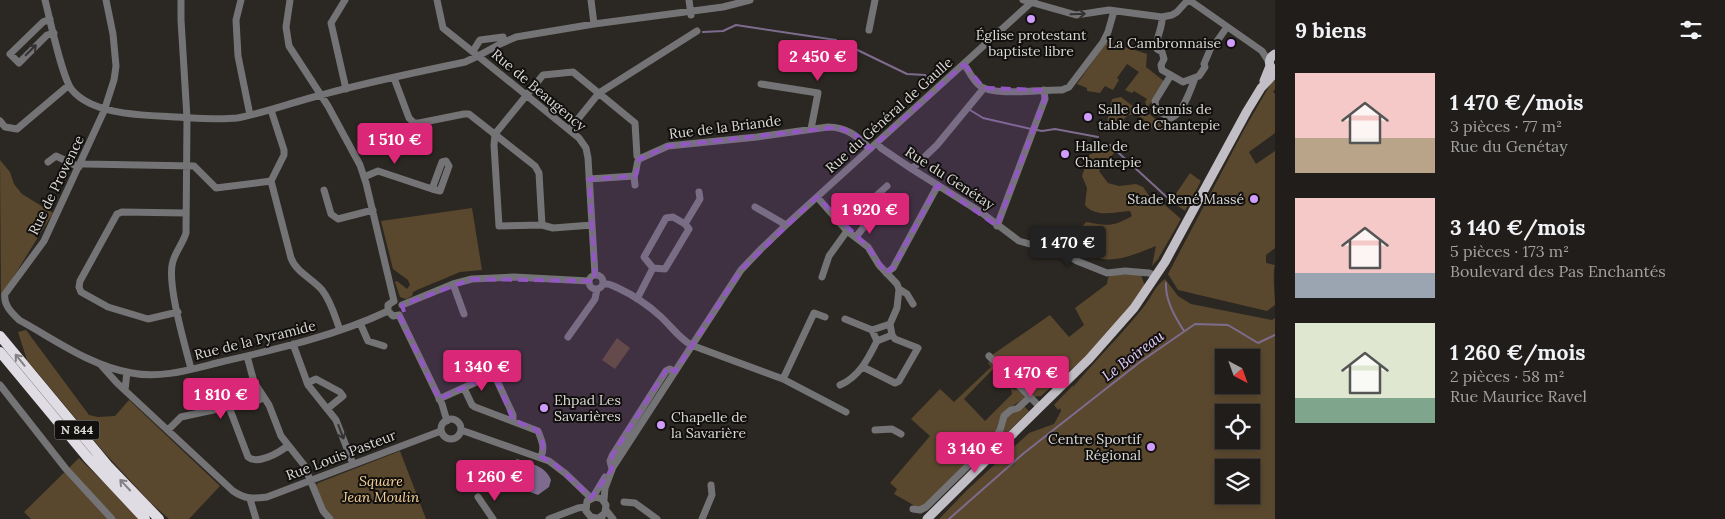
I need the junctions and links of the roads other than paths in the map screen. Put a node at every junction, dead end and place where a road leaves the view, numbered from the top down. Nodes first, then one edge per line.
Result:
1 (45, 0) edge
2 (106, 0) edge
3 (181, 0) edge
4 (241, 0) edge
5 (290, 0) edge
6 (345, 0) edge
7 (437, 0) edge
8 (591, 0) edge
9 (689, 0) edge
10 (750, 0) edge
11 (875, 0) edge
12 (1023, 0) edge
13 (1189, 0) edge
14 (1033, 1) edge
15 (1114, 11) junction
16 (691, 13) junction
17 (1162, 17) junction
18 (50, 19) junction
19 (594, 24) junction
20 (1227, 27) junction
21 (869, 30) dead end
22 (697, 31) dead end
23 (54, 33) junction
24 (503, 37) dead end
25 (476, 54) junction
26 (1273, 63) edge
27 (964, 64) junction
28 (1171, 76) junction
29 (394, 78) junction
30 (1194, 78) junction
31 (761, 84) dead end
32 (69, 85) junction
33 (984, 88) junction
34 (346, 89) junction
35 (1044, 90) junction
36 (599, 93) junction
37 (320, 95) junction
38 (526, 95) junction
39 (105, 108) junction
40 (271, 110) junction
41 (250, 115) junction
42 (188, 118) junction
43 (818, 119) dead end
44 (0, 121) edge
45 (813, 129) junction
46 (569, 130) junction
47 (495, 134) junction
48 (877, 143) junction
49 (870, 149) junction
50 (639, 159) junction
51 (48, 162) dead end
52 (80, 165) junction
53 (188, 165) junction
54 (912, 169) junction
55 (634, 176) junction
56 (364, 177) junction
57 (589, 179) junction
58 (271, 181) junction
59 (635, 185) dead end
60 (938, 185) junction
61 (887, 186) dead end
62 (432, 189) dead end
63 (324, 190) dead end
64 (699, 192) dead end
65 (817, 197) junction
66 (755, 207) dead end
67 (373, 210) junction
68 (186, 213) junction
69 (685, 224) junction
70 (542, 225) junction
71 (592, 225) junction
72 (786, 225) junction
73 (997, 226) junction
74 (847, 231) junction
75 (1076, 234) dead end
76 (856, 237) junction
77 (1066, 254) junction
78 (653, 268) junction
79 (886, 273) junction
80 (595, 275) junction
81 (1156, 276) junction
82 (822, 277) dead end
83 (589, 281) junction
84 (454, 284) junction
85 (603, 284) junction
86 (597, 288) junction
87 (899, 289) junction
88 (6, 294) joint
89 (637, 298) junction
90 (394, 301) junction
91 (913, 304) dead end
92 (402, 305) junction
93 (388, 311) junction
94 (178, 312) junction
95 (464, 314) dead end
96 (399, 315) junction
97 (825, 317) dead end
98 (845, 319) dead end
99 (360, 323) junction
100 (890, 324) junction
101 (340, 330) junction
102 (872, 330) junction
103 (892, 335) junction
104 (0, 336) edge
105 (568, 338) dead end
106 (877, 342) junction
107 (293, 344) junction
108 (384, 346) dead end
109 (692, 346) junction
110 (0, 352) edge
111 (247, 356) junction
112 (989, 356) dead end
113 (99, 363) junction
114 (863, 367) junction
115 (191, 369) junction
116 (123, 372) junction
117 (783, 379) junction
118 (117, 383) junction
119 (307, 383) junction
120 (0, 385) edge
121 (840, 385) dead end
122 (464, 388) junction
123 (125, 390) junction
124 (264, 397) junction
125 (1030, 397) junction
126 (439, 399) junction
127 (229, 406) junction
128 (1040, 407) junction
129 (327, 409) junction
130 (846, 412) dead end
131 (513, 420) junction
132 (447, 421) junction
133 (168, 430) junction
134 (461, 430) junction
135 (875, 430) dead end
136 (442, 431) junction
137 (901, 434) dead end
138 (287, 446) junction
139 (541, 457) junction
140 (353, 464) junction
141 (613, 468) junction
142 (310, 480) junction
143 (712, 485) dead end
144 (478, 497) dead end
145 (250, 499) junction
146 (604, 500) junction
147 (624, 502) dead end
148 (588, 503) junction
149 (913, 509) dead end
150 (606, 510) junction
151 (596, 518) edge
152 (655, 518) edge
153 (112, 519) edge
154 (145, 519) edge
155 (159, 519) edge
156 (256, 519) edge
157 (330, 519) edge
158 (494, 519) edge
159 (549, 519) edge
160 (581, 519) edge
161 (613, 519) edge
162 (702, 519) edge
163 (927, 519) edge

1 - 18 street
2 - 39 street, Rue de Provence
3 - 42 street
4 - 41 street
5 - 37 street
6 - 34 street
7 - 25 street
8 - 19 street
9 - 16 street
10 - 16 street
11 - 21 street
12 - 14 street
13 - 17 street
13 - 20 street
14 -> 15 street
14 - 27 street, Rue du Général de Gaulle
15 - 17 street
15 - 35 street
16 - 19 street
17 - 28 street
18 - 23 street
18 -> 23 street
19 - 25 street
20 - 26 street
20 - 30 street
22 - 36 street
23 - 32 street
24 - 25 street
25 - 29 street, Rue de Beaugency
25 - 38 street, Rue de Beaugency
26 - 81 main road
27 - 33 street
27 - 48 street, Rue du Général de Gaulle
28 - 30 street
28 - 30 street
29 - 34 street, Rue de Beaugency
29 - 47 street
31 - 45 street
32 - 39 street, Rue de Beaugency
32 - 44 street
33 - 35 street
33 - 54 street
34 - 37 street, Rue de Beaugency
35 - 73 street
36 - 38 street
36 - 46 street
36 - 50 street
37 - 40 street, Rue de Beaugency
37 - 56 street
38 - 46 street, Rue de Beaugency
38 - 47 street
39 - 42 street, Rue de Beaugency
39 - 52 street, Rue de Provence
40 - 41 street, Rue de Beaugency
40 - 58 street
41 - 42 street, Rue de Beaugency
42 - 53 street
43 - 45 street
45 - 49 street, Rue de la Briande
45 - 50 street, Rue de la Briande
46 - 57 street, Rue de Beaugency
47 - 70 street
47 - 70 street
48 - 49 street, Rue du Général de Gaulle
48 - 54 street, Rue du Genétay
49 - 65 street, Rue du Général de Gaulle
50 - 55 street
51 - 52 street
52 - 53 street
52 - 88 street, Rue de Provence
53 - 58 street
53 - 68 street
54 - 60 street, Rue du Genétay
55 - 57 street
55 - 59 street
56 - 62 street
56 - 67 street
57 - 71 street, Rue de Beaugency
58 - 101 street
60 - 73 street, Rue du Genétay
60 - 79 street
61 - 76 street
63 - 67 street
64 - 69 street
65 - 72 street, Rue du Général de Gaulle
65 - 74 street
66 - 72 street
67 - 90 street
68 - 94 street
68 - 94 street
69 - 78 street
69 - 78 street
70 - 71 street
71 - 80 street, Rue de Beaugency
72 - 109 street, Rue du Général de Gaulle
73 - 77 street, Rue du Genétay
74 - 76 street
74 - 82 street
75 - 77 street
76 - 79 street
77 - 81 street, Rue du Genétay
78 - 89 street
79 - 87 street
80 - 83 street
80 - 85 street
81 - 128 main road
83 - 84 street
83 - 86 street
84 - 92 street
84 - 95 street
85 - 86 street
85 - 89 street
86 - 105 street
87 - 91 street
87 - 100 street
88 - 113 street, Rue de la Pyramide
89 - 109 street
90 - 92 street
90 - 93 street
92 - 96 street
93 - 96 street
93 - 99 street, Rue de la Pyramide
94 - 115 street
96 - 126 street
97 - 117 street
98 - 102 street
99 - 101 street, Rue de la Pyramide
99 - 108 street
100 - 102 street
100 - 103 street
101 - 107 street, Rue de la Pyramide
102 - 106 street
103 - 106 street
103 - 114 street
155 -> 104 highway, N 844
106 - 114 street
107 - 111 street, Rue de la Pyramide
107 - 119 street
109 - 117 street
109 - 141 street, Rue du Général de Gaulle
110 - 154 highway, N 844
111 - 115 street, Rue de la Pyramide
111 - 124 street
112 - 125 street
113 - 116 street, Rue de la Pyramide
113 - 118 street
114 - 121 street
115 - 116 street, Rue de la Pyramide
116 - 118 street
116 - 123 street
117 - 130 street
118 - 123 street
119 - 129 street
119 - 129 street
120 - 153 street
122 - 126 street
122 - 131 street
122 - 131 street
123 - 133 street
124 - 127 street
124 - 138 street
125 - 128 street
125 - 149 street
126 - 132 street
127 - 133 street
127 - 138 street
128 - 163 main road
129 -> 140 street
131 - 139 street
132 - 134 street
132 - 136 street
133 - 145 street
134 - 136 street
134 - 139 street
135 - 137 street
136 - 140 street, Rue Louis Pasteur
138 - 142 street
139 - 148 street
140 - 142 street, Rue Louis Pasteur
141 - 146 street, Rue du Général de Gaulle
141 - 148 street, Rue du Général de Gaulle
142 - 145 street, Rue Louis Pasteur
142 - 157 street
143 - 162 street
144 - 158 street
145 - 156 street
146 - 148 street
146 - 150 street
147 - 152 street
148 - 151 street
148 - 159 street
148 - 160 street, Rue du Général de Gaulle
150 - 151 street
150 - 161 street

